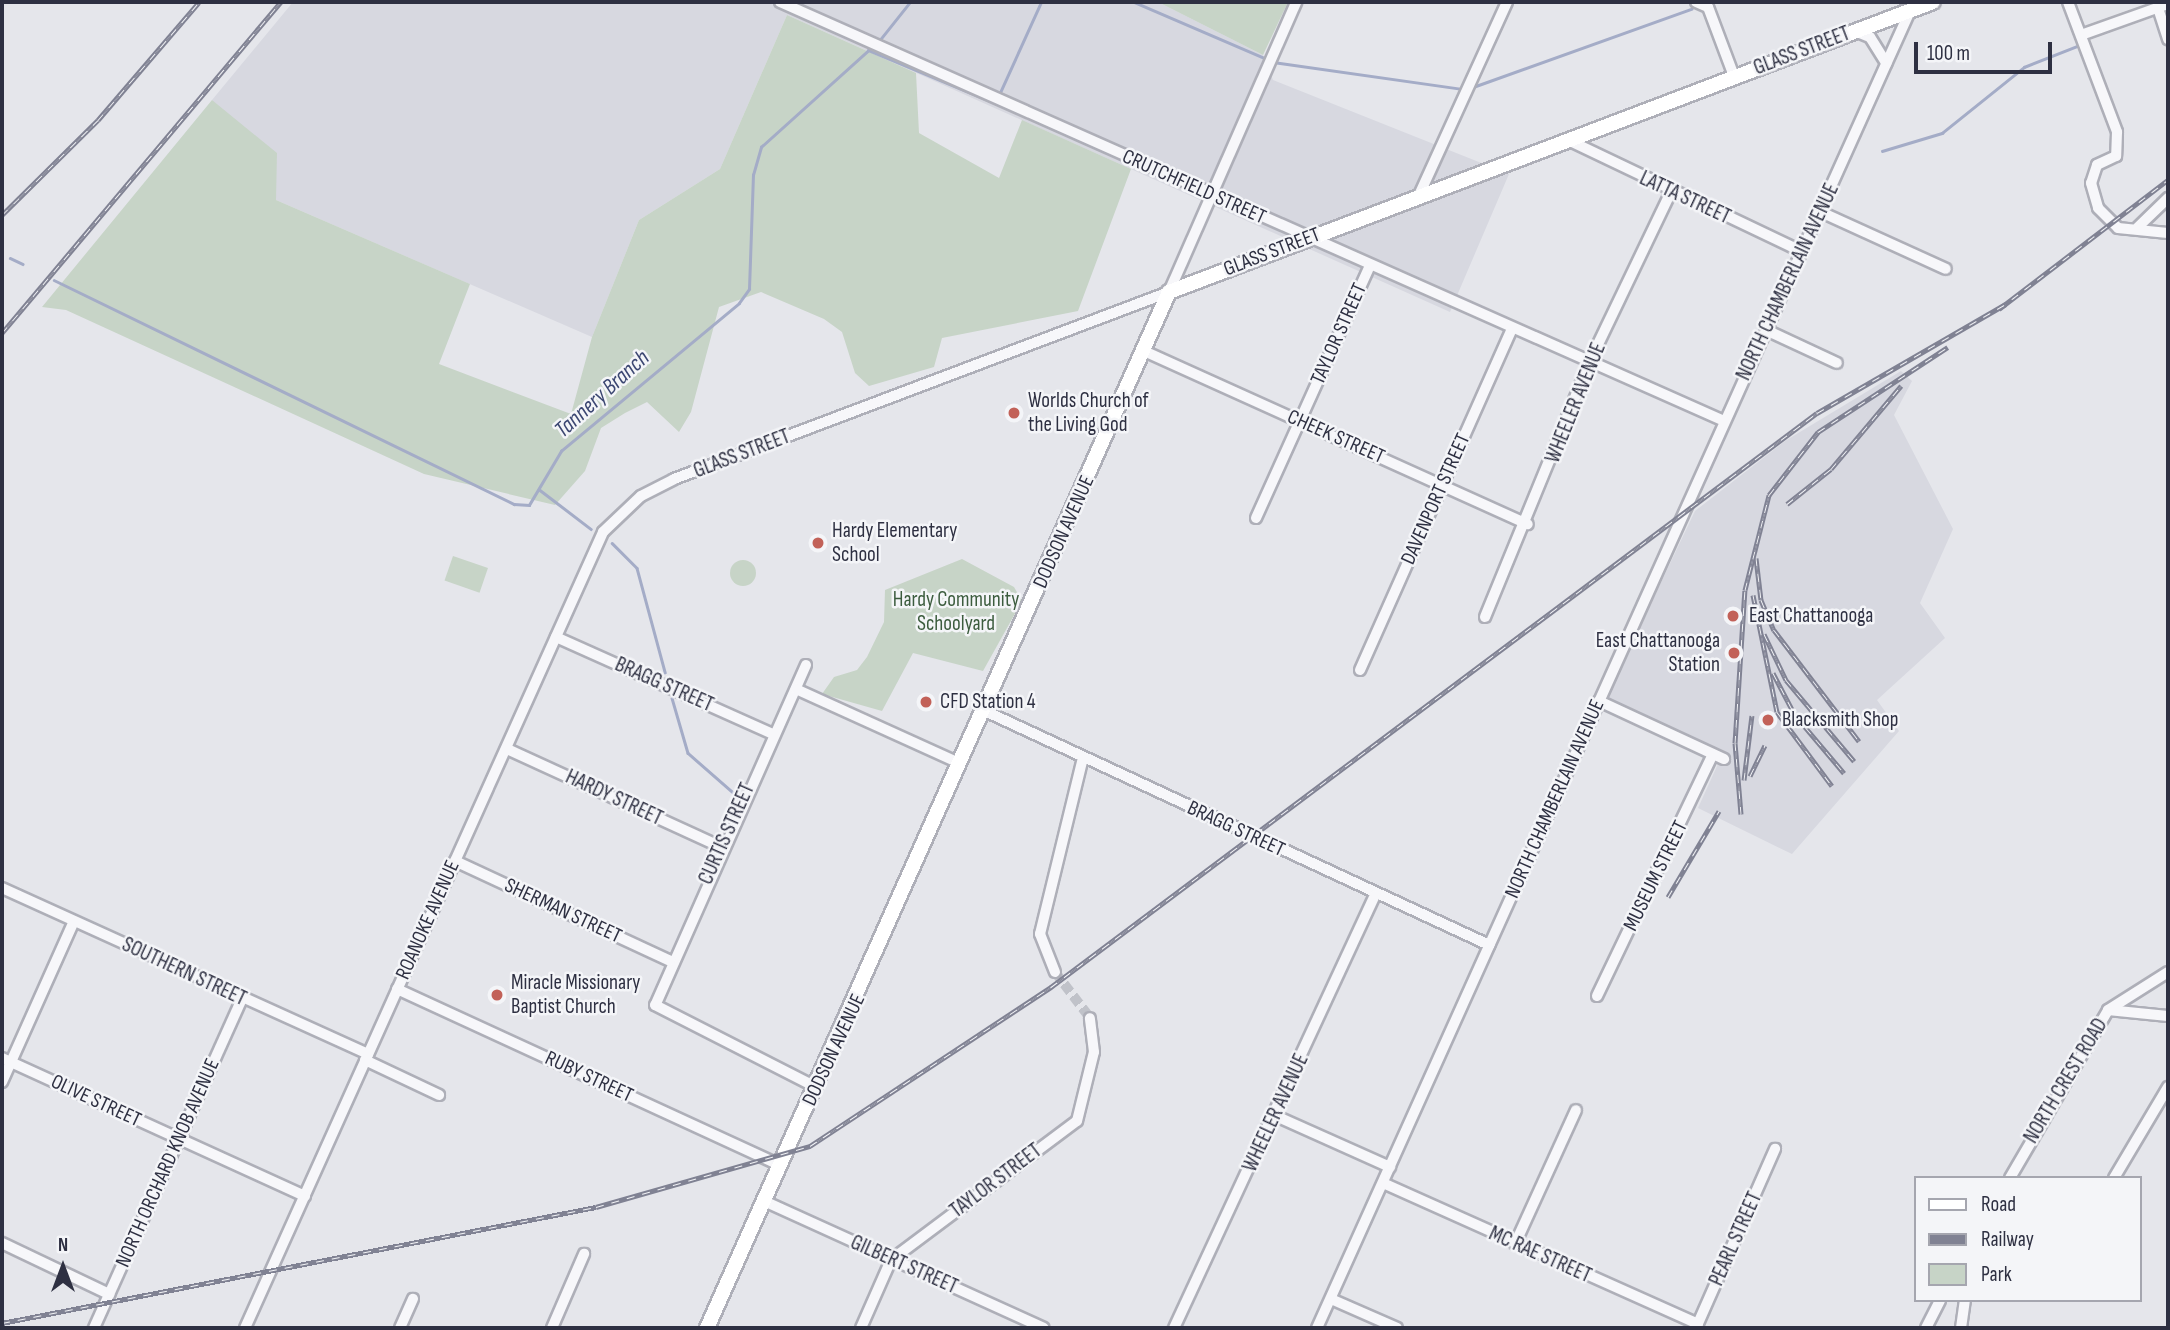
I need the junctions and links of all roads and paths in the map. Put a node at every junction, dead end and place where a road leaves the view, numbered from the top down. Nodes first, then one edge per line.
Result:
1 (780, 2) edge
2 (1296, 2) edge
3 (1507, 2) edge
4 (1696, 2) edge
5 (1933, 2) edge
6 (2068, 2) edge
7 (1709, 4) edge
8 (1912, 6) edge
9 (2163, 6) edge
10 (1855, 31) junction
11 (2081, 35) junction
12 (2168, 39) edge
13 (1886, 63) junction
14 (1734, 76) junction
15 (1567, 140) junction
16 (1671, 192) junction
17 (1420, 193) junction
18 (1210, 194) junction
19 (2168, 198) edge
20 (1821, 212) junction
21 (2138, 227) junction
22 (2168, 233) edge
23 (1310, 239) junction
24 (1803, 252) junction
25 (1370, 265) junction
26 (1946, 269) dead end
27 (1169, 292) junction
28 (1512, 329) junction
29 (1766, 330) junction
30 (1144, 351) junction
31 (1590, 363) junction
32 (1837, 363) dead end
33 (1300, 421) junction
34 (1724, 421) junction
35 (1442, 484) junction
36 (617, 514) joint
37 (1256, 517) dead end
38 (1528, 524) junction
39 (1485, 617) dead end
40 (556, 637) junction
41 (806, 666) dead end
42 (1360, 670) dead end
43 (796, 690) junction
44 (1599, 701) junction
45 (985, 711) junction
46 (773, 734) junction
47 (507, 749) junction
48 (1713, 754) junction
49 (1083, 758) junction
50 (1724, 760) dead end
51 (959, 762) junction
52 (720, 847) junction
53 (455, 860) junction
54 (2, 888) edge
55 (1375, 895) junction
56 (74, 921) junction
57 (1489, 945) junction
58 (670, 961) junction
59 (1055, 972) tunnel mouth
60 (2168, 972) edge
61 (397, 989) junction
62 (1597, 996) dead end
63 (242, 998) junction
64 (2108, 1010) junction
65 (2168, 1016) edge
66 (1090, 1018) tunnel mouth
67 (366, 1057) junction
68 (6, 1060) edge
69 (2, 1082) edge
70 (816, 1087) junction
71 (2168, 1087) edge
72 (439, 1096) dead end
73 (1576, 1110) dead end
74 (1276, 1116) junction
75 (180, 1139) junction
76 (1775, 1149) dead end
77 (780, 1165) junction
78 (1390, 1167) junction
79 (2011, 1176) edge
80 (2115, 1176) edge
81 (1383, 1183) junction
82 (305, 1196) junction
83 (764, 1201) junction
84 (2, 1243) edge
85 (1515, 1244) junction
86 (584, 1254) dead end
87 (891, 1260) junction
88 (109, 1294) junction
89 (413, 1299) dead end
90 (1331, 1299) junction
91 (1939, 1302) edge
92 (1965, 1302) edge
93 (1017, 1316) junction
94 (1697, 1326) edge
95 (94, 1328) edge
96 (245, 1328) edge
97 (400, 1328) edge
98 (552, 1328) edge
99 (707, 1328) edge
100 (861, 1328) edge
101 (1012, 1328) edge
102 (1044, 1328) edge
103 (1174, 1328) edge
104 (1317, 1328) edge
105 (1397, 1328) edge
106 (1926, 1328) edge
107 (1961, 1328) edge

1 - 18 street, CRUTCHFIELD STREET
2 - 18 street, DODSON AVENUE
3 - 17 street
4 - 7 street
5 - 8 main road, GLASS STREET
6 - 11 street
7 - 14 street
8 - 10 main road, GLASS STREET
8 - 13 street, NORTH CHAMBERLAIN AVENUE
9 - 11 street
9 - 12 street
10 - 13 street
10 - 14 main road, GLASS STREET
11 - 21 street
13 - 20 street, NORTH CHAMBERLAIN AVENUE
14 - 15 main road, GLASS STREET
15 - 16 street, LATTA STREET
15 - 17 main road, GLASS STREET
16 - 24 street, LATTA STREET
16 - 31 street, WHEELER AVENUE
17 - 23 main road, GLASS STREET
18 - 23 street, CRUTCHFIELD STREET
18 - 27 street, DODSON AVENUE
19 - 21 street
20 - 24 street, NORTH CHAMBERLAIN AVENUE
20 - 26 street
21 - 22 street
23 - 25 street, CRUTCHFIELD STREET
23 - 27 main road, GLASS STREET
24 - 29 street, NORTH CHAMBERLAIN AVENUE
25 - 28 street, CRUTCHFIELD STREET
25 - 33 street, TAYLOR STREET
27 - 30 main road, DODSON AVENUE
27 - 36 street, GLASS STREET
28 - 31 street, CRUTCHFIELD STREET
28 - 35 street, DAVENPORT STREET
29 - 32 street
29 - 34 street, NORTH CHAMBERLAIN AVENUE
30 - 33 street, CHEEK STREET
30 - 45 main road, DODSON AVENUE
31 - 34 street, CRUTCHFIELD STREET
31 - 38 street, WHEELER AVENUE
33 - 35 street, CHEEK STREET
33 - 37 street, TAYLOR STREET
34 - 44 street, NORTH CHAMBERLAIN AVENUE
35 - 38 street, CHEEK STREET
35 - 42 street, DAVENPORT STREET
36 - 40 street, ROANOKE AVENUE
38 - 39 street, WHEELER AVENUE
40 - 46 street, BRAGG STREET
40 - 47 street, ROANOKE AVENUE
41 - 43 street, CURTIS STREET
43 - 46 street, CURTIS STREET
43 - 51 street
44 - 48 street
44 - 57 street, NORTH CHAMBERLAIN AVENUE
45 - 49 street, BRAGG STREET
45 - 51 main road, DODSON AVENUE
46 - 52 street, CURTIS STREET
47 - 52 street, HARDY STREET
47 - 53 street, ROANOKE AVENUE
48 - 50 street
48 - 62 street, MUSEUM STREET
49 - 55 street, BRAGG STREET
49 - 59 street
51 - 70 main road, DODSON AVENUE
52 - 58 street, CURTIS STREET
53 - 58 street, SHERMAN STREET
53 - 61 street, ROANOKE AVENUE
54 - 56 street, SOUTHERN STREET
55 - 57 street, BRAGG STREET
55 - 74 street, WHEELER AVENUE
56 - 63 street, SOUTHERN STREET
56 - 68 street
57 - 78 street, NORTH CHAMBERLAIN AVENUE
58 - 70 street, CURTIS STREET
60 - 64 street, NORTH CREST ROAD
61 - 67 street, ROANOKE AVENUE
61 - 77 street, RUBY STREET
63 - 67 street, SOUTHERN STREET
63 - 75 street, NORTH ORCHARD KNOB AVENUE
64 - 65 street
64 - 79 street, NORTH CREST ROAD
66 - 87 street, TAYLOR STREET
67 - 72 street, SOUTHERN STREET
67 - 82 street, ROANOKE AVENUE
68 - 69 street
68 - 75 street, OLIVE STREET
70 - 77 main road, DODSON AVENUE
71 - 80 street
73 - 85 street
74 - 78 street
74 - 103 street, WHEELER AVENUE
75 - 82 street, OLIVE STREET
75 - 88 street, NORTH ORCHARD KNOB AVENUE
76 - 94 street, PEARL STREET
77 - 83 main road, DODSON AVENUE
78 - 81 street, NORTH CHAMBERLAIN AVENUE
81 - 85 street, MC RAE STREET
81 - 90 street, NORTH CHAMBERLAIN AVENUE
82 - 96 street, ROANOKE AVENUE
83 - 87 street, GILBERT STREET
83 - 99 main road, DODSON AVENUE
84 - 88 street
85 - 94 street, MC RAE STREET
86 - 98 street
87 - 93 street, GILBERT STREET
87 - 100 street, TAYLOR STREET
88 - 95 street, NORTH ORCHARD KNOB AVENUE
89 - 97 street
90 - 104 street, NORTH CHAMBERLAIN AVENUE
90 - 105 street
91 - 106 street
92 - 107 street
93 - 101 street
93 - 102 street, GILBERT STREET

